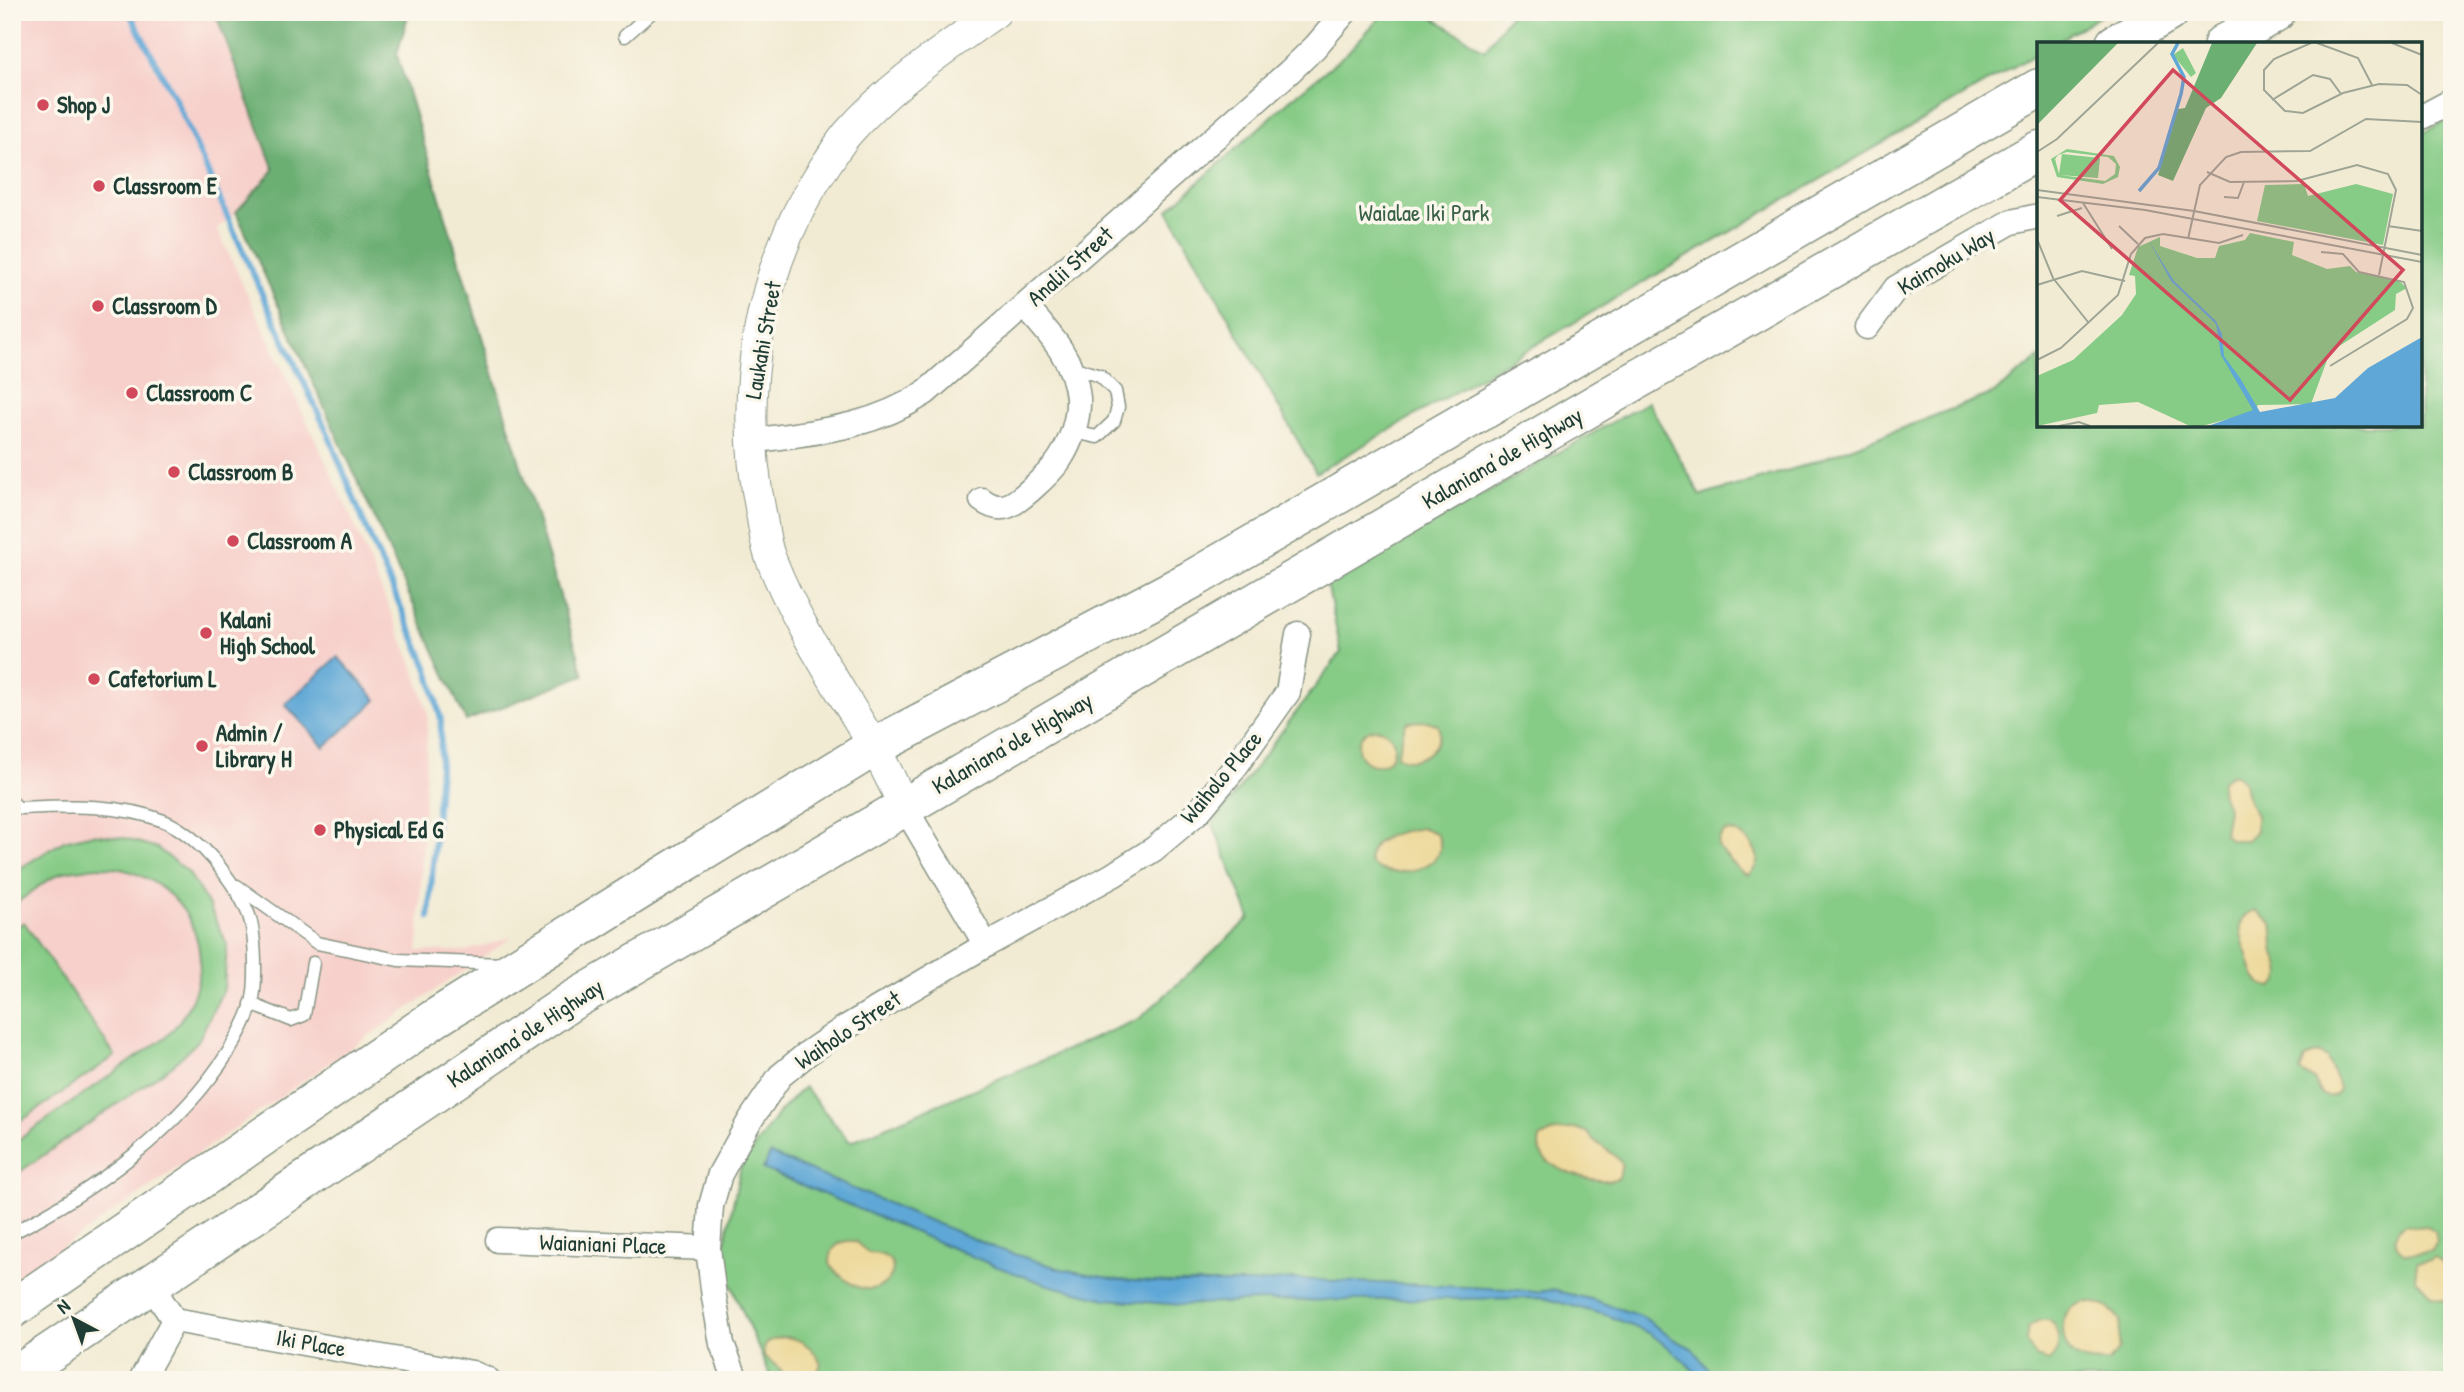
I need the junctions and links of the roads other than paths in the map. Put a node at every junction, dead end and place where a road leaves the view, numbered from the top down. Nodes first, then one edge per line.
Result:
1 (652, 12) edge
2 (996, 12) edge
3 (1345, 12) edge
4 (2169, 12) edge
5 (2263, 23) edge
6 (625, 36) dead end
7 (2118, 42) edge
8 (2227, 42) edge
9 (2037, 89) edge
10 (2452, 101) edge
11 (2422, 117) edge
12 (2037, 151) edge
13 (2037, 216) edge
14 (1025, 306) junction
15 (1867, 327) dead end
16 (1071, 367) junction
17 (1074, 432) junction
18 (751, 441) junction
19 (982, 500) dead end
20 (1298, 635) dead end
21 (874, 747) junction
22 (12, 802) edge
23 (904, 806) junction
24 (234, 884) junction
25 (986, 945) junction
26 (313, 963) dead end
27 (521, 964) junction
28 (251, 1003) junction
29 (12, 1233) edge
30 (498, 1240) dead end
31 (708, 1248) junction
32 (151, 1285) junction
33 (12, 1309) edge
34 (174, 1320) junction
35 (12, 1378) edge
36 (141, 1380) edge
37 (488, 1380) edge
38 (736, 1380) edge

1 - 6 lane
2 - 18 street, Laukahi Street
3 - 14 street, Analii Street
4 - 7 highway
5 - 8 highway
9 - 21 highway
10 - 11 street
12 - 23 highway, Kalaniana’ole Highway
13 - 15 street, Kaimoku Way
14 - 16 street
14 - 18 street, Analii Street
16 - 17 street
16 - 17 lane
17 - 19 street
18 - 21 street, Laukahi Street
20 - 25 street, Waiholo Place
21 - 23 street, Laukahi Street
21 - 27 highway
22 - 24 lane
23 - 25 street
23 - 32 highway, Kalaniana’ole Highway
24 - 27 lane
24 - 28 lane
25 - 31 street, Waiholo Street
26 - 28 lane
27 - 33 highway
28 - 29 lane
30 - 31 street, Waianiani Place
31 - 38 street, Waiholo Street
32 - 34 street
32 - 35 highway, Kalaniana’ole Highway
34 - 36 street
34 - 37 street, Iki Place

